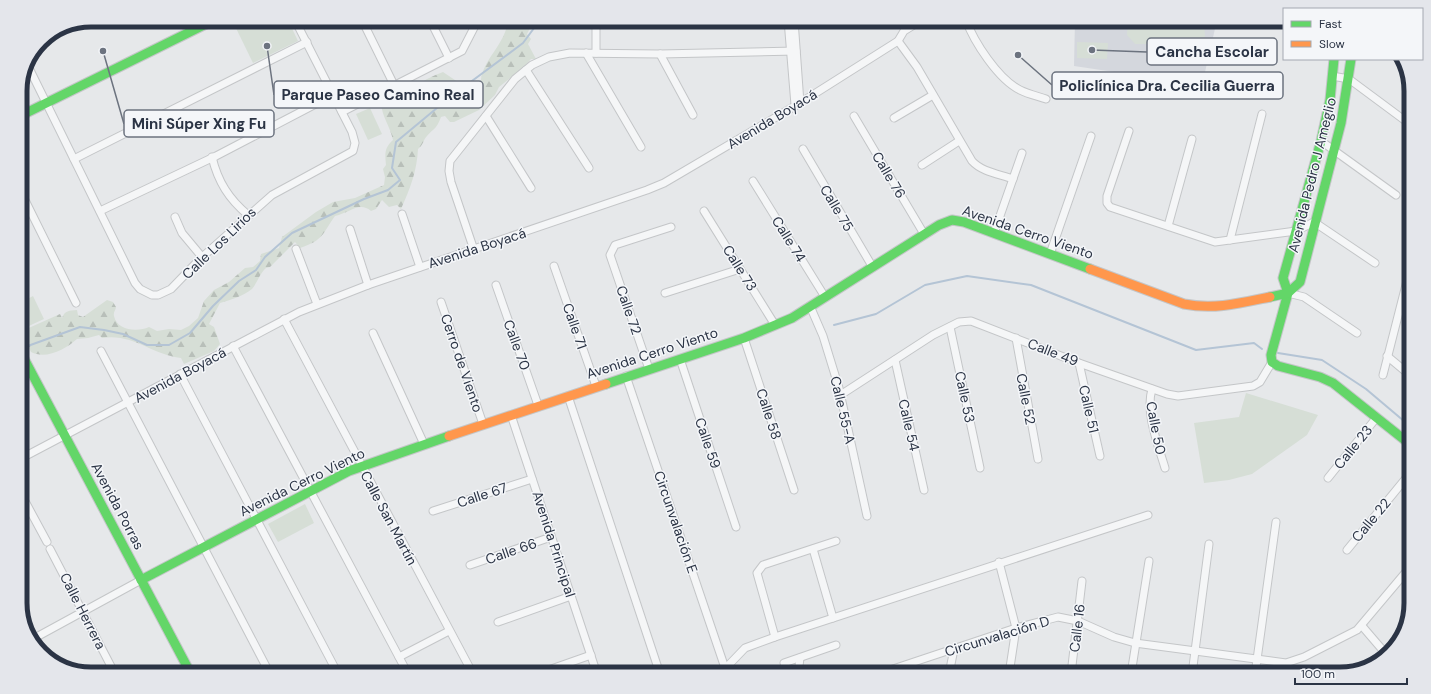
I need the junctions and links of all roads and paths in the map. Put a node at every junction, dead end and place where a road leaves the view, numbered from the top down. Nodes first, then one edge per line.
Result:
1 (200, 27) edge
2 (299, 27) edge
3 (365, 27) edge
4 (434, 27) edge
5 (474, 27) edge
6 (596, 27) edge
7 (789, 27) edge
8 (794, 27) edge
9 (911, 27) edge
10 (969, 27) edge
11 (898, 41) junction
12 (307, 42) junction
13 (793, 51) junction
14 (586, 53) junction
15 (596, 53) junction
16 (660, 54) junction
17 (449, 58) junction
18 (1334, 60) edge
19 (1351, 60) edge
20 (526, 70) junction
21 (30, 71) edge
22 (1332, 76) junction
23 (1349, 79) junction
24 (394, 85) junction
25 (333, 95) junction
26 (933, 95) junction
27 (1046, 99) dead end
28 (47, 103) junction
29 (797, 104) junction
30 (342, 112) junction
31 (27, 113) edge
32 (1262, 114) dead end
33 (486, 116) junction
34 (693, 116) dead end
35 (854, 116) dead end
36 (894, 118) dead end
37 (1404, 120) edge
38 (1129, 131) dead end
39 (1091, 136) dead end
40 (1192, 139) dead end
41 (959, 141) junction
42 (1321, 141) junction
43 (641, 147) dead end
44 (802, 149) dead end
45 (1334, 150) junction
46 (1022, 153) dead end
47 (212, 158) junction
48 (74, 159) junction
49 (922, 165) dead end
50 (589, 168) dead end
51 (1013, 179) junction
52 (753, 181) dead end
53 (531, 188) dead end
54 (1396, 196) dead end
55 (27, 204) edge
56 (100, 211) junction
57 (704, 211) dead end
58 (402, 214) dead end
59 (248, 216) junction
60 (175, 218) dead end
61 (1314, 222) junction
62 (1168, 226) junction
63 (671, 227) dead end
64 (350, 229) dead end
65 (1296, 231) junction
66 (994, 233) junction
67 (924, 234) junction
68 (1230, 240) junction
69 (296, 249) dead end
70 (474, 250) junction
71 (1050, 254) junction
72 (202, 257) junction
73 (1375, 263) dead end
74 (554, 266) dead end
75 (872, 266) junction
76 (420, 267) junction
77 (740, 269) junction
78 (368, 285) junction
79 (496, 285) dead end
80 (1404, 291) edge
81 (1288, 293) junction
82 (665, 294) dead end
83 (825, 297) junction
84 (441, 302) dead end
85 (76, 304) dead end
86 (317, 304) junction
87 (810, 306) junction
88 (284, 319) junction
89 (776, 325) junction
90 (950, 327) junction
91 (372, 333) dead end
92 (1356, 333) dead end
93 (744, 338) junction
94 (1016, 338) junction
95 (233, 346) junction
96 (101, 351) dead end
97 (1387, 356) junction
98 (680, 359) junction
99 (895, 360) junction
100 (1272, 362) junction
101 (1079, 363) junction
102 (27, 364) edge
103 (649, 369) junction
104 (1404, 370) edge
105 (180, 374) junction
106 (1383, 375) dead end
107 (626, 376) junction
108 (596, 386) junction
109 (1152, 389) junction
110 (568, 396) junction
111 (839, 396) junction
112 (128, 403) junction
113 (538, 406) junction
114 (511, 415) junction
115 (1377, 417) junction
116 (482, 424) junction
117 (65, 436) junction
118 (1404, 439) edge
119 (424, 444) junction
120 (27, 455) edge
121 (1100, 456) dead end
122 (1038, 460) dead end
123 (362, 466) junction
124 (980, 468) dead end
125 (1165, 468) dead end
126 (1328, 478) dead end
127 (532, 479) junction
128 (1404, 481) edge
129 (794, 490) dead end
130 (924, 490) dead end
131 (310, 491) junction
132 (27, 505) edge
133 (433, 512) dead end
134 (1148, 514) dead end
135 (867, 516) dead end
136 (257, 519) junction
137 (1276, 522) dead end
138 (736, 527) dead end
139 (551, 537) junction
140 (836, 541) dead end
141 (1209, 544) dead end
142 (204, 548) junction
143 (813, 549) junction
144 (1347, 550) dead end
145 (1148, 561) dead end
146 (999, 562) junction
147 (470, 565) dead end
148 (1404, 575) edge
149 (141, 580) junction
150 (1082, 581) dead end
151 (571, 596) junction
152 (83, 612) junction
153 (833, 618) junction
154 (1078, 621) junction
155 (498, 622) dead end
156 (1362, 626) junction
157 (1016, 628) junction
158 (449, 630) junction
159 (37, 637) edge
160 (775, 637) junction
161 (1135, 643) junction
162 (836, 645) dead end
163 (954, 649) junction
164 (1383, 650) edge
165 (1194, 652) junction
166 (591, 655) junction
167 (399, 657) junction
168 (800, 658) junction
169 (1257, 660) junction
170 (784, 663) dead end
171 (111, 667) edge
172 (187, 667) edge
173 (266, 667) edge
174 (334, 667) edge
175 (404, 667) edge
176 (469, 667) edge
177 (556, 667) edge
178 (595, 667) edge
179 (658, 667) edge
180 (722, 667) edge
181 (727, 667) edge
182 (799, 667) edge
183 (899, 667) edge
184 (950, 667) edge
185 (1010, 667) edge
186 (1072, 667) edge
187 (1132, 667) edge
188 (1193, 667) edge
189 (1256, 667) edge

1 - 28 street
2 - 12 street, Calle Los Lirios
3 - 24 street
4 - 17 street
5 - 17 street
6 - 15 street
7 - 13 street
8 - 13 street
9 - 11 street, Avenida Boyacá
10 - 27 street
11 - 26 street
11 - 29 street, Avenida Boyacá
12 - 25 street, Calle Los Lirios
12 - 48 street
13 - 16 street
13 - 29 street
14 - 15 street
14 - 20 street
14 - 43 street
15 - 16 street
16 - 34 street
17 - 24 street
18 - 22 street, Avenida Pedro J Ameglio
19 - 23 street, Avenida Pedro J Ameglio
20 - 33 street
20 - 50 street
21 - 28 street, Calle Los Lirios
22 - 23 street
22 - 42 street, Avenida Pedro J Ameglio
23 - 37 street
23 - 45 street, Avenida Pedro J Ameglio
24 - 30 street
25 - 30 street, Calle Los Lirios
25 - 47 street
26 - 36 street
26 - 41 street
28 - 31 street
28 - 48 street, Calle Los Lirios
29 - 70 street, Avenida Boyacá
30 - 59 street, Calle Los Lirios
32 - 68 street
33 - 53 street
33 - 70 street
35 - 67 street, Calle 76
38 - 62 street
39 - 71 street
40 - 62 street
41 - 49 street
41 - 51 street
42 - 45 street
42 - 65 street, Avenida Pedro J Ameglio
44 - 75 street, Calle 75
45 - 54 street
45 - 61 street, Avenida Pedro J Ameglio
46 - 51 street
47 - 56 street
47 - 59 street
48 - 56 street, Calle Los Lirios
51 - 66 street
52 - 83 street, Calle 74
55 - 85 street
56 - 72 street, Calle Los Lirios
57 - 77 street, Calle 73
58 - 76 street
59 - 72 street, Calle Los Lirios
60 - 72 street
61 - 65 street
61 - 73 street
61 - 81 street, Avenida Pedro J Ameglio
62 - 68 street
63 - 103 street, Calle 72
64 - 78 street
65 - 68 street
65 - 81 street, Avenida Pedro J Ameglio
66 - 67 street, Avenida Cerro Viento
66 - 71 street, Avenida Cerro Viento
67 - 75 street, Avenida Cerro Viento
69 - 86 street
70 - 76 street, Avenida Boyacá
71 - 81 street, Avenida Cerro Viento
74 - 108 street, Calle 71
75 - 83 street, Avenida Cerro Viento
76 - 78 street, Avenida Boyacá
77 - 82 street
77 - 89 street, Calle 73
78 - 86 street, Avenida Boyacá
79 - 113 street, Calle 70
80 - 97 street
81 - 92 street
81 - 100 street, Avenida Pedro J Ameglio
83 - 87 street, Avenida Cerro Viento
84 - 116 street, Cerro de Viento
86 - 88 street, Avenida Boyacá
87 - 89 street, Avenida Cerro Viento
87 - 111 street, Calle 55-A
88 - 95 street, Avenida Boyacá
88 - 123 street, Calle San Martín
89 - 93 street, Avenida Cerro Viento
90 - 94 street, Calle 49
90 - 99 street, Calle 49
90 - 124 street, Calle 53
91 - 119 street
93 - 98 street, Avenida Cerro Viento
93 - 129 street, Calle 58
94 - 101 street, Calle 49
94 - 122 street, Calle 52
95 - 105 street, Avenida Boyacá
95 - 131 street
96 - 112 street
97 - 104 street
97 - 106 street
98 - 103 street, Avenida Cerro Viento
98 - 138 street, Calle 59
99 - 111 street, Calle 49
99 - 130 street, Calle 54
100 - 109 street, Calle 49
100 - 115 street
101 - 109 street, Calle 49
101 - 121 street, Calle 51
102 - 117 street, Avenida Porras
103 - 107 street, Avenida Cerro Viento
105 - 112 street, Avenida Boyacá
105 - 136 street
107 - 108 street, Avenida Cerro Viento
107 - 180 street, Circunvalación E
108 - 110 street, Avenida Cerro Viento
109 - 125 street, Calle 50
110 - 113 street, Avenida Cerro Viento
110 - 179 street
111 - 135 street, Calle 55-A
112 - 117 street, Avenida Boyacá
112 - 142 street
113 - 114 street, Avenida Cerro Viento
114 - 116 street, Avenida Cerro Viento
114 - 127 street, Avenida Principal
115 - 118 street
115 - 126 street, Calle 23
116 - 119 street, Avenida Cerro Viento
117 - 120 street, Avenida Boyacá
117 - 149 street, Avenida Porras
119 - 123 street, Avenida Cerro Viento
123 - 131 street, Avenida Cerro Viento
123 - 158 street, Calle San Martín
127 - 133 street, Calle 67
127 - 139 street, Avenida Principal
128 - 144 street, Calle 22
131 - 136 street, Avenida Cerro Viento
131 - 167 street
132 - 152 street, Calle Herrera
134 - 146 street
136 - 142 street, Avenida Cerro Viento
136 - 174 street
137 - 169 street
139 - 147 street, Calle 66
139 - 151 street, Avenida Principal
140 - 143 street
141 - 165 street
142 - 149 street, Avenida Cerro Viento
142 - 173 street
143 - 153 street
143 - 160 street
145 - 161 street
146 - 153 street
146 - 157 street
148 - 156 street, Circunvalación D
149 - 152 street, Avenida Cerro Viento
149 - 172 street, Avenida Porras
150 - 154 street, Calle 16
151 - 155 street
151 - 166 street, Avenida Principal
152 - 159 street, Avenida Cerro Viento
152 - 171 street, Calle Herrera
153 - 160 street
154 - 157 street, Circunvalación D
154 - 161 street, Circunvalación D
154 - 186 street, Calle 16
156 - 164 street
156 - 169 street, Circunvalación D
157 - 163 street, Circunvalación D
157 - 185 street
158 - 167 street
158 - 176 street, Calle San Martín
160 - 181 street
161 - 165 street, Circunvalación D
161 - 187 street
162 - 168 street
163 - 183 street, Circunvalación D
163 - 184 street
165 - 169 street, Circunvalación D
165 - 188 street
166 - 177 street
166 - 178 street, Avenida Principal
167 - 175 street
168 - 170 street
168 - 182 street
169 - 189 street

